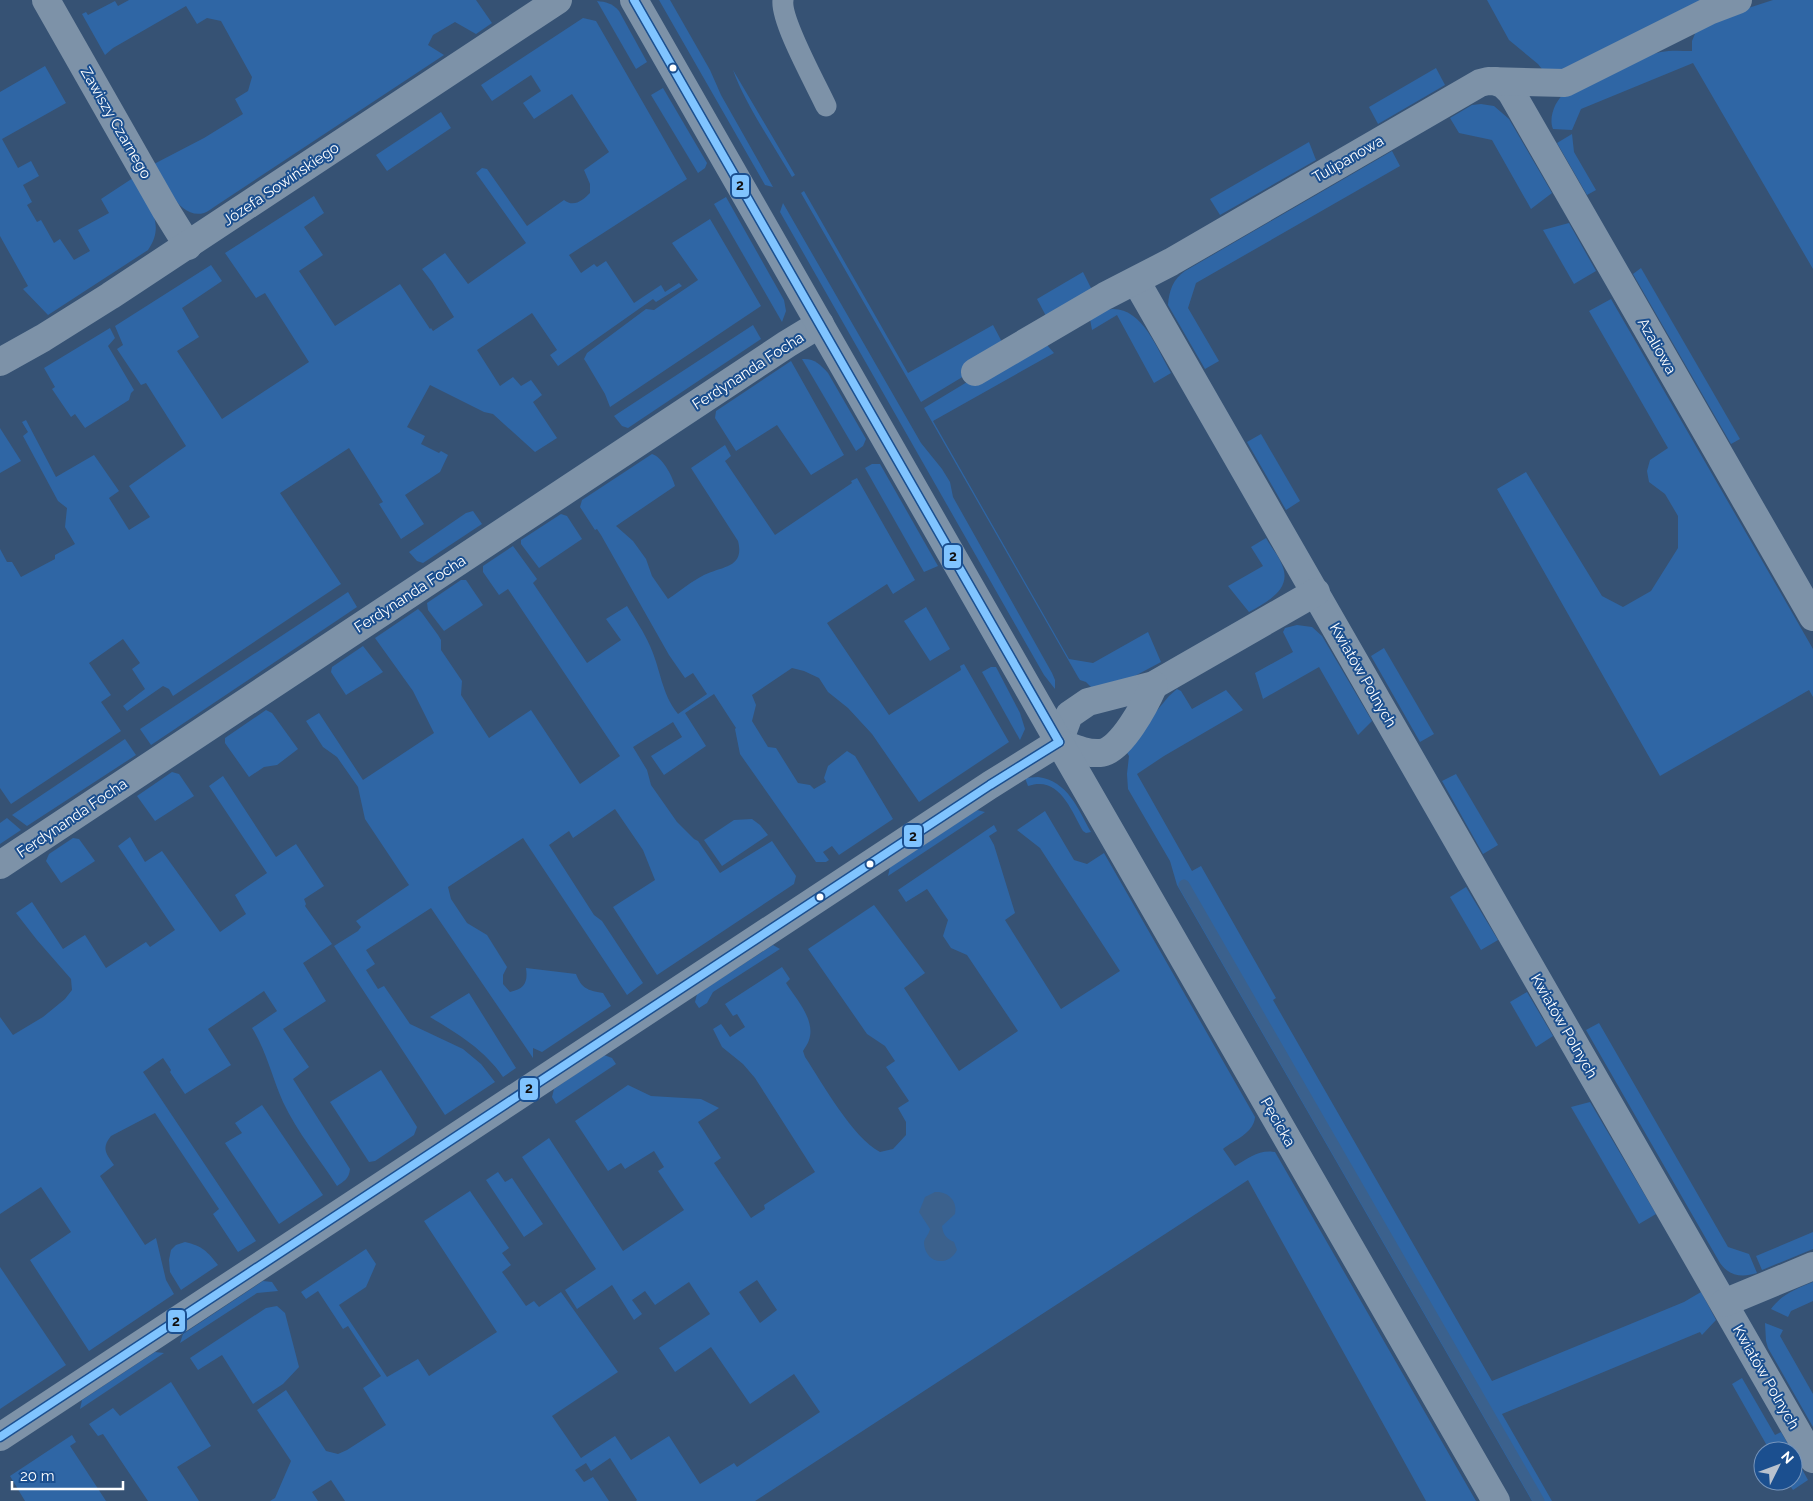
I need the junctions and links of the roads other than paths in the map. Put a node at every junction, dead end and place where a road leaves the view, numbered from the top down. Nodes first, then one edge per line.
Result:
1 (46, 0) edge
2 (558, 0) edge
3 (634, 0) edge
4 (783, 0) edge
5 (1738, 0) edge
6 (1495, 81) junction
7 (826, 106) dead end
8 (188, 246) junction
9 (1136, 281) junction
10 (820, 324) junction
11 (0, 362) edge
12 (975, 372) dead end
13 (1316, 592) junction
14 (1813, 617) edge
15 (1154, 685) junction
16 (1059, 742) junction
17 (0, 866) edge
18 (1813, 1266) edge
19 (1724, 1303) junction
20 (0, 1437) edge
21 (1813, 1459) edge
22 (1496, 1501) edge

1 - 8 street, Zawiszy Czarnego
2 - 8 street, Józefa Sowińskiego
3 - 10 street, Pęcicka
4 - 7 lane
5 - 6 street, Tulipanowa
6 - 9 street, Tulipanowa
6 - 14 street, Azaliowa
8 - 11 street, Józefa Sowińskiego
9 - 12 street, Tulipanowa
9 - 13 street, Kwiatów Polnych
10 - 16 street, Pęcicka
10 - 17 street, Ferdynanda Focha
13 - 15 street
13 - 19 street, Kwiatów Polnych
15 - 16 street
15 - 16 street
16 - 20 street
16 - 22 street, Pęcicka
18 - 19 street
19 - 21 street, Kwiatów Polnych

